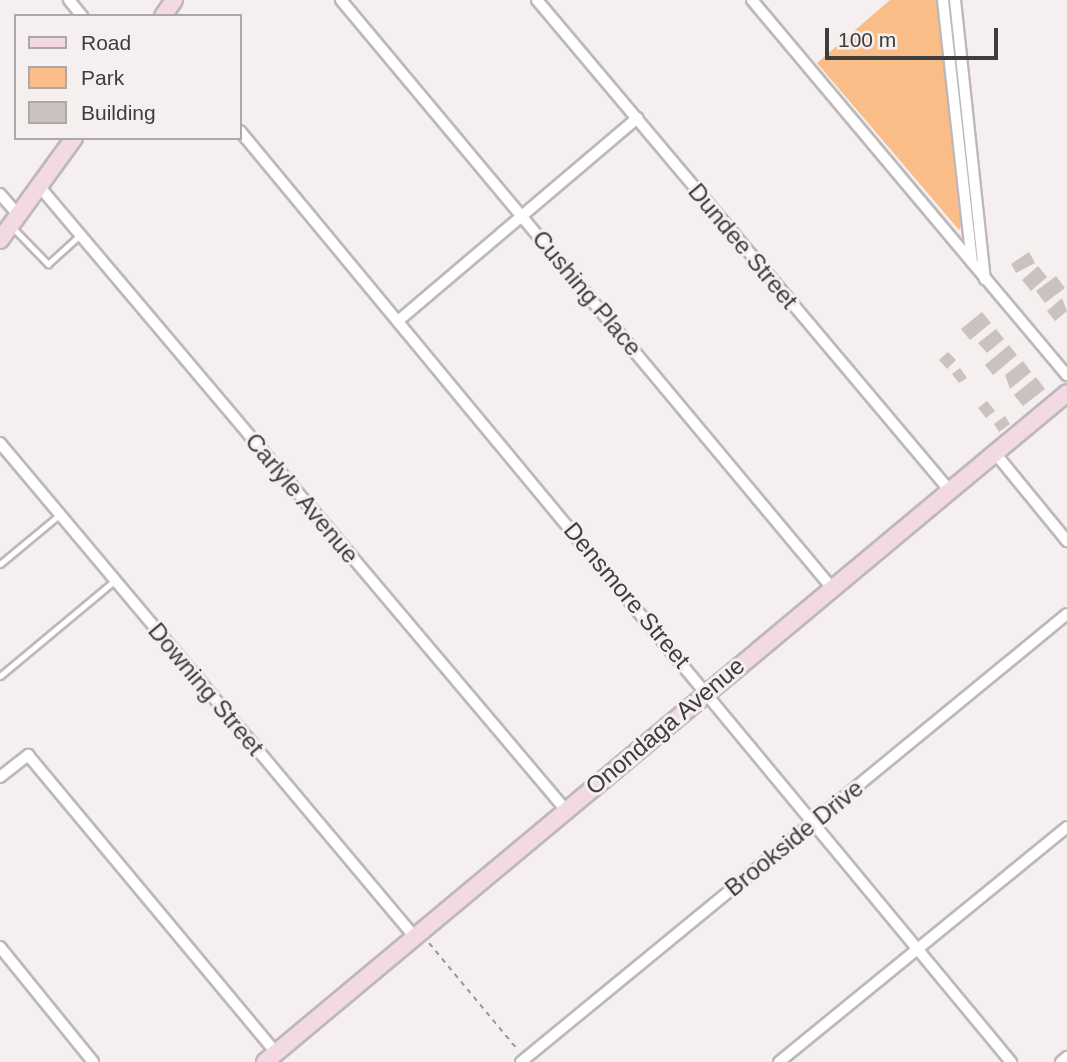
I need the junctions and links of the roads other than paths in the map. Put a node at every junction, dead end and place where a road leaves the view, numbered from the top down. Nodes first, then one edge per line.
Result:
1 (69, 0) edge
2 (341, 0) edge
3 (537, 0) edge
4 (752, 0) edge
5 (943, 0) edge
6 (956, 0) edge
7 (80, 14) edge
8 (636, 118) junction
9 (242, 133) edge
10 (73, 140) edge
11 (39, 186) junction
12 (0, 194) edge
13 (523, 216) junction
14 (14, 220) junction
15 (80, 235) junction
16 (0, 240) edge
17 (972, 263) junction
18 (985, 279) junction
19 (398, 321) junction
20 (1067, 374) edge
21 (1067, 393) edge
22 (0, 443) edge
23 (995, 453) junction
24 (950, 491) junction
25 (59, 514) junction
26 (1067, 541) edge
27 (0, 564) edge
28 (114, 581) junction
29 (832, 588) junction
30 (1067, 614) edge
31 (0, 676) edge
32 (707, 691) junction
33 (0, 777) edge
34 (565, 809) junction
35 (815, 822) junction
36 (1067, 827) edge
37 (413, 935) junction
38 (0, 947) edge
39 (918, 949) junction
40 (1067, 1057) edge
41 (271, 1058) edge
42 (523, 1061) edge
43 (93, 1062) edge
44 (779, 1062) edge
45 (1011, 1062) edge
46 (1061, 1062) edge

1 - 7 street
2 - 13 street, Cushing Place
3 - 8 street, Dundee Street
4 - 17 street
5 - 17 street
6 - 18 street
8 - 13 street
8 - 24 street, Dundee Street
9 - 19 street, Densmore Street
10 - 11 street
11 - 14 street
11 - 15 street, Carlyle Avenue
12 - 14 street
13 - 19 street
13 - 29 street, Cushing Place
14 - 15 lane
14 - 16 street
15 - 34 street, Carlyle Avenue
17 - 18 street
18 - 20 street
19 - 32 street, Densmore Street
21 - 23 street, Onondaga Avenue
22 - 25 street, Downing Street
23 - 24 street, Onondaga Avenue
23 - 26 street
24 - 29 street, Onondaga Avenue
25 - 27 lane
25 - 28 street, Downing Street
28 - 31 lane
28 - 37 street, Downing Street
29 - 32 street, Onondaga Avenue
30 - 35 street, Brookside Drive
32 - 34 street, Onondaga Avenue
32 - 35 street, Densmore Street
33 - 41 street
34 - 37 street, Onondaga Avenue
35 - 39 street, Densmore Street
35 - 42 street, Brookside Drive
36 - 39 street
37 - 41 street, Onondaga Avenue
38 - 43 street
39 - 44 street
39 - 45 street, Densmore Street
40 - 46 street

